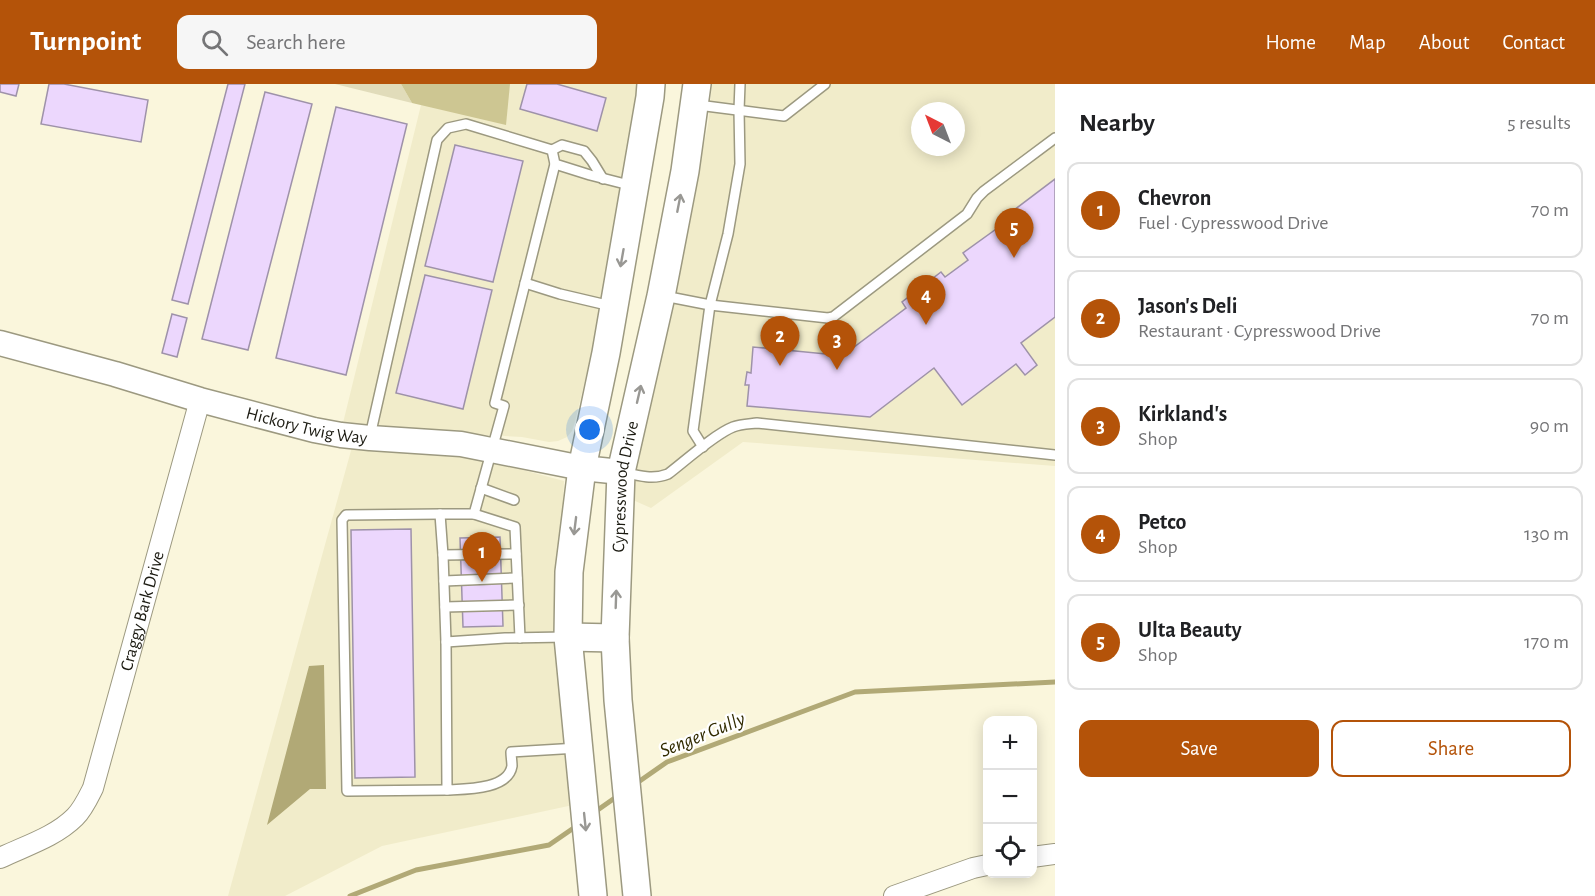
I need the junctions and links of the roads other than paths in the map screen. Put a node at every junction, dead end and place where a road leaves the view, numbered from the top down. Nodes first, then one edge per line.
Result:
1 (740, 84) edge
2 (825, 84) edge
3 (650, 91) edge
4 (696, 94) edge
5 (739, 110) junction
6 (1055, 138) edge
7 (552, 150) junction
8 (555, 165) junction
9 (603, 178) junction
10 (635, 186) junction
11 (525, 283) junction
12 (662, 296) junction
13 (710, 304) junction
14 (614, 306) junction
15 (0, 343) edge
16 (200, 400) junction
17 (369, 438) junction
18 (703, 447) junction
19 (491, 450) junction
20 (1055, 455) edge
21 (582, 468) junction
22 (621, 472) junction
23 (482, 488) junction
24 (514, 500) dead end
25 (440, 514) junction
26 (474, 514) junction
27 (516, 554) junction
28 (443, 555) junction
29 (517, 578) junction
30 (444, 581) junction
31 (519, 605) junction
32 (445, 607) junction
33 (568, 637) junction
34 (520, 638) junction
35 (615, 638) junction
36 (446, 642) junction
37 (579, 760) junction
38 (447, 790) junction
39 (1055, 855) edge
40 (1037, 857) edge
41 (0, 858) edge
42 (983, 866) edge
43 (591, 883) edge
44 (637, 896) edge
45 (894, 896) edge

1 - 5 lane
2 - 5 lane
3 - 4 main road
3 - 10 main road
4 - 5 lane
12 -> 4 main road, Cypresswood Drive
5 - 13 lane
6 - 13 lane
7 - 8 lane
7 - 9 lane
7 - 17 lane
8 - 9 lane
8 - 11 lane
9 - 10 lane
10 -> 14 main road
11 - 14 lane
11 - 19 lane
12 - 13 lane
22 -> 12 main road, Cypresswood Drive
13 - 18 lane
14 - 21 main road
15 - 16 street, Hickory Twig Way
16 - 17 street, Hickory Twig Way
16 - 41 street, Craggy Bark Drive
17 - 19 street, Hickory Twig Way
18 - 20 lane
18 - 22 lane
19 - 21 street, Hickory Twig Way
19 - 23 lane
21 - 22 street, Hickory Twig Way
21 -> 33 main road
35 -> 22 main road, Cypresswood Drive
23 - 24 lane
23 - 26 lane
25 - 26 lane
25 - 28 lane
25 - 38 lane
26 - 27 lane
27 - 28 lane
27 - 29 lane
28 - 30 lane
29 - 30 lane
29 - 31 lane
30 - 32 lane
31 - 32 lane
31 - 34 lane
32 - 36 lane
33 - 34 lane
33 - 35 main road
33 - 37 main road
34 - 36 lane
35 - 44 main road, Cypresswood Drive
36 - 38 lane
37 - 38 lane
37 -> 43 main road
39 - 40 street
42 - 45 street

